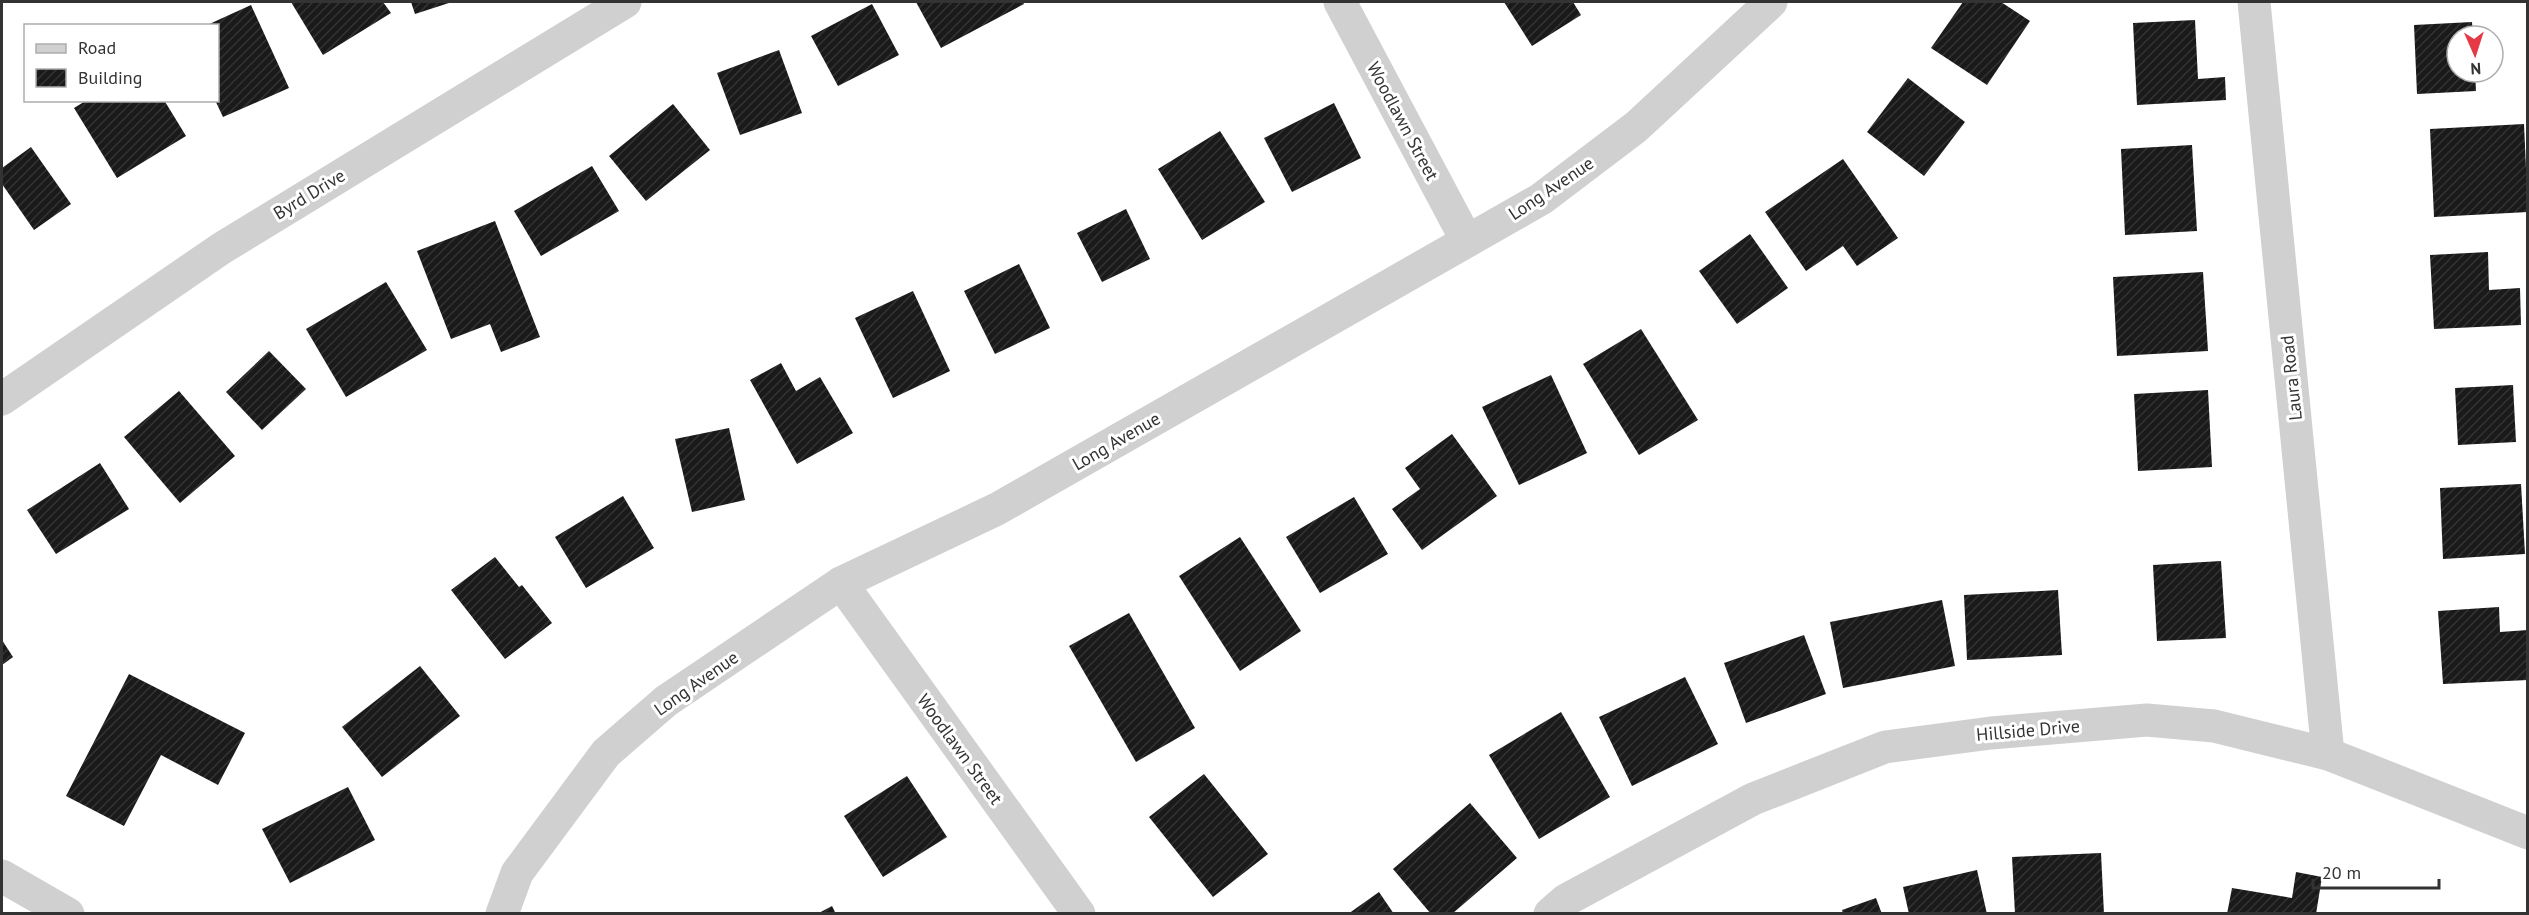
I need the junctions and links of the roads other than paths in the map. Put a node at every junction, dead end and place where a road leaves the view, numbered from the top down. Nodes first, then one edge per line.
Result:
1 (625, 2) edge
2 (1340, 2) edge
3 (1771, 2) edge
4 (2254, 2) edge
5 (1467, 241) junction
6 (2, 399) edge
7 (841, 583) junction
8 (2328, 754) junction
9 (2528, 833) edge
10 (2, 876) edge
11 (69, 914) edge
12 (502, 914) edge
13 (1079, 914) edge
14 (1550, 914) edge

1 - 6 street, Byrd Drive
2 - 5 street, Woodlawn Street
3 - 5 street, Long Avenue
4 - 8 street, Laura Road
5 - 7 street, Long Avenue
7 - 12 street, Long Avenue
7 - 13 street, Woodlawn Street
8 - 9 street, Hillside Drive
8 - 14 street, Hillside Drive
10 - 11 street

